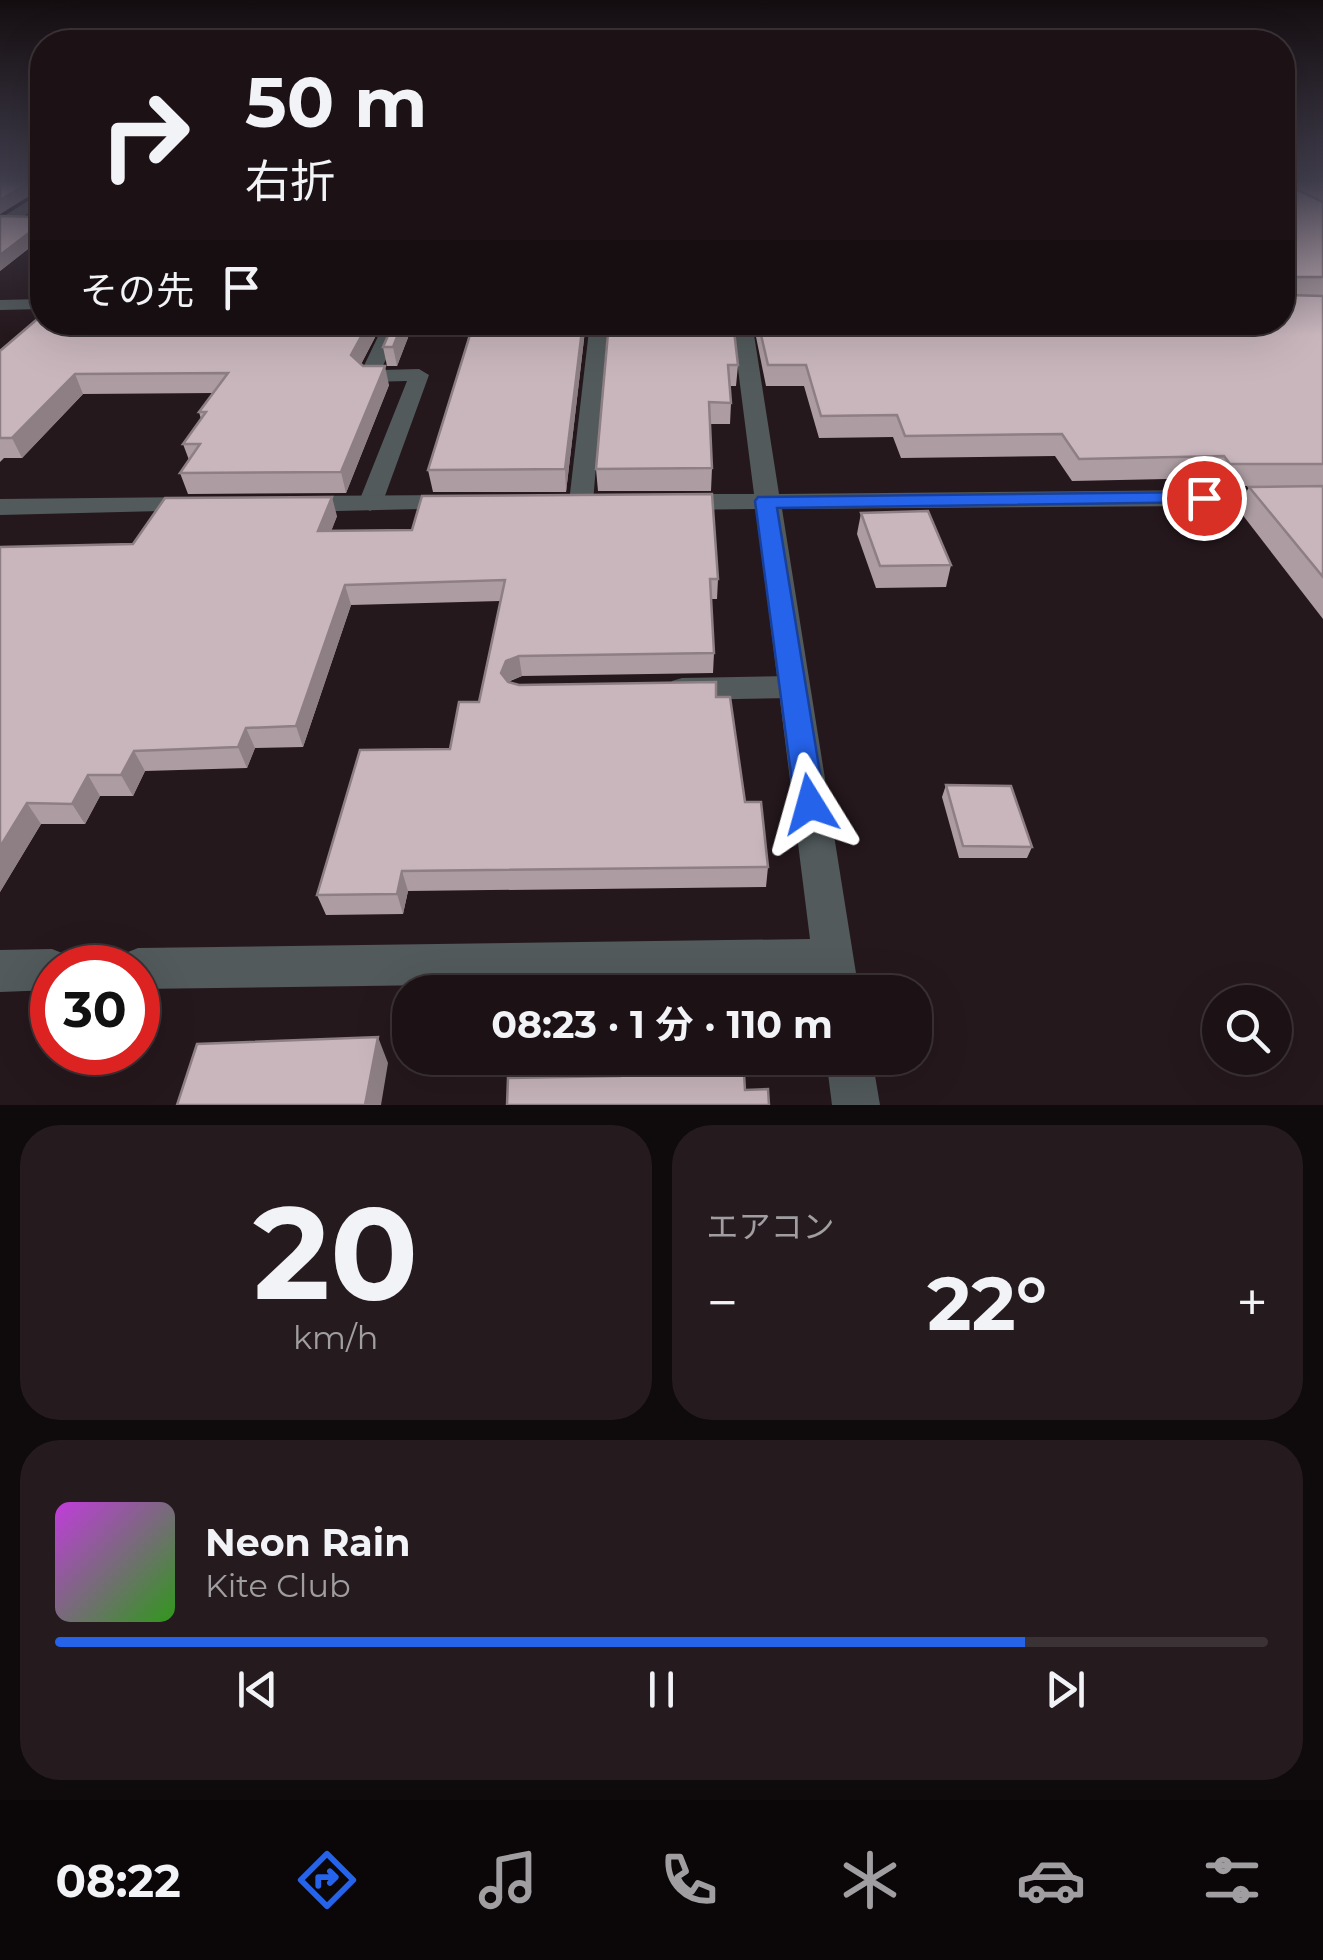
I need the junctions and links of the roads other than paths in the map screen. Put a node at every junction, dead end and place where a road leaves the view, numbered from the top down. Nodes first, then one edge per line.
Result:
1 (30, 304) edge
2 (0, 305) edge
3 (388, 335) edge
4 (598, 335) edge
5 (744, 335) edge
6 (1323, 497) edge
7 (766, 501) junction
8 (581, 502) edge
9 (655, 502) edge
10 (485, 503) edge
11 (370, 504) junction
12 (214, 505) edge
13 (272, 505) edge
14 (0, 506) edge
15 (793, 687) junction
16 (658, 689) edge
17 (160, 969) edge
18 (30, 970) edge
19 (0, 971) edge
20 (736, 975) edge
21 (836, 975) edge
22 (852, 1075) edge
23 (856, 1105) edge

1 - 2 lane
3 - 11 lane
4 - 8 lane
5 - 7 street
6 - 7 street
7 - 9 street
7 - 15 street
10 - 11 street
11 - 13 street
12 - 14 street
15 - 16 lane
15 - 21 street
17 - 20 street
18 - 19 street
22 - 23 street

